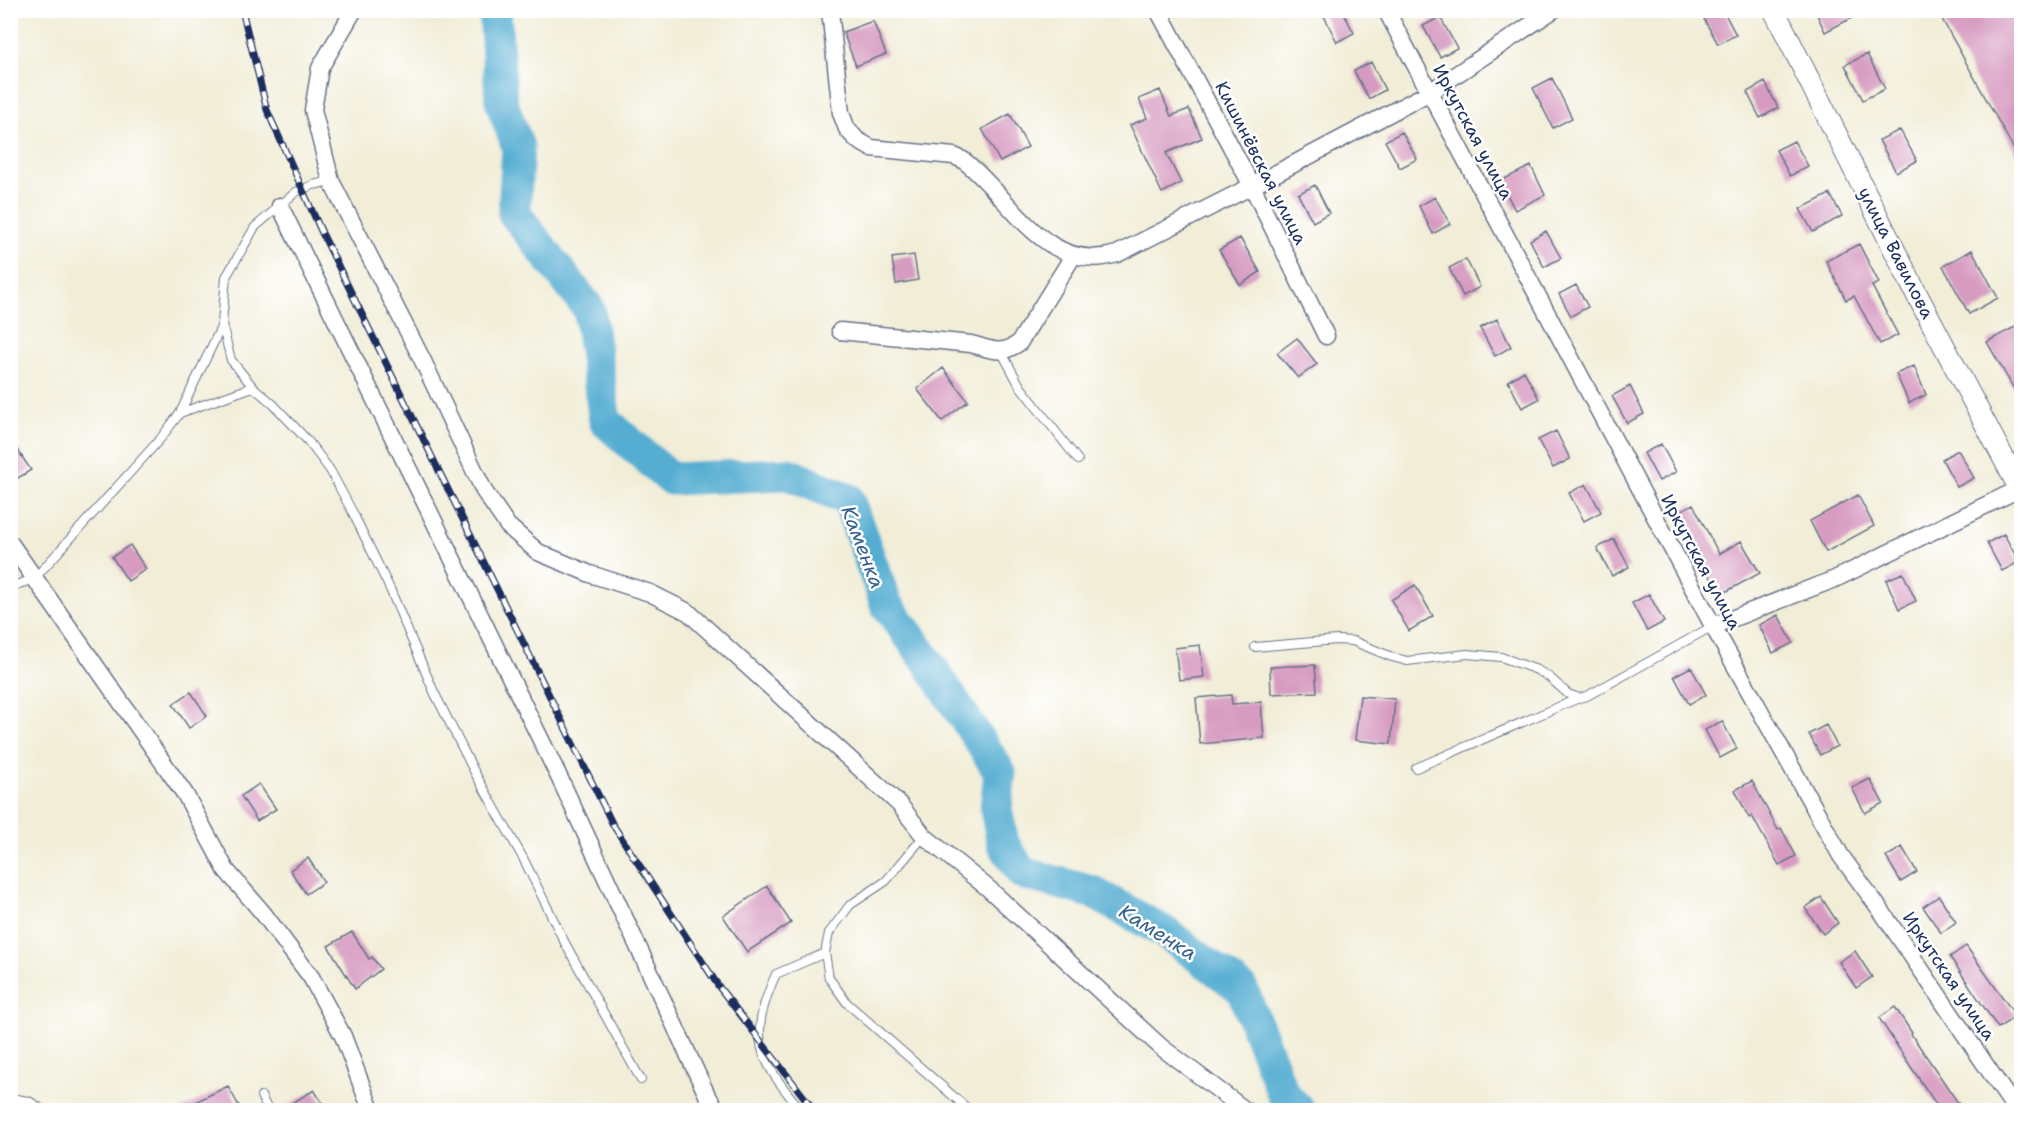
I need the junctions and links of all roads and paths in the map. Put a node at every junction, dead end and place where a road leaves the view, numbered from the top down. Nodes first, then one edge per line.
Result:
1 (354, 10) edge
2 (830, 10) edge
3 (1158, 10) edge
4 (1386, 10) edge
5 (1553, 10) edge
6 (1774, 10) edge
7 (1430, 92) junction
8 (332, 181) junction
9 (1252, 186) junction
10 (280, 206) junction
11 (1073, 256) junction
12 (222, 324) junction
13 (840, 331) dead end
14 (1326, 336) dead end
15 (1001, 351) junction
16 (253, 387) junction
17 (180, 413) junction
18 (1078, 460) dead end
19 (2021, 490) edge
20 (10, 543) edge
21 (34, 579) junction
22 (10, 587) edge
23 (1713, 626) junction
24 (1255, 647) dead end
25 (1579, 698) junction
26 (1416, 768) dead end
27 (924, 836) junction
28 (825, 953) junction
29 (641, 1080) dead end
30 (261, 1096) dead end
31 (10, 1098) edge
32 (43, 1110) edge
33 (268, 1110) edge
34 (372, 1110) edge
35 (717, 1110) edge
36 (801, 1110) edge
37 (969, 1110) edge
38 (1245, 1110) edge
39 (2016, 1110) edge

1 - 8 street
2 - 11 street
3 - 9 street, Кишинёвская улица
4 - 7 street, Иркутская улица
5 - 7 street
6 - 19 street, улица Вавилова
7 - 9 street
7 - 23 street, Иркутская улица
8 - 10 lane
8 - 27 street
9 - 11 street
9 - 14 street, Кишинёвская улица
10 - 12 lane
10 - 35 street
11 - 15 street
12 - 16 lane
12 - 17 lane
13 - 15 street
15 - 18 lane
16 - 17 lane
16 - 29 lane
17 - 21 lane
19 - 23 street
20 - 21 street
21 - 22 lane
21 - 34 street
23 - 25 lane
23 - 39 street, Иркутская улица
24 - 25 lane
25 - 26 lane
27 - 28 lane
27 - 38 street
28 - 36 lane
28 - 37 lane
30 - 33 lane
31 - 32 lane

